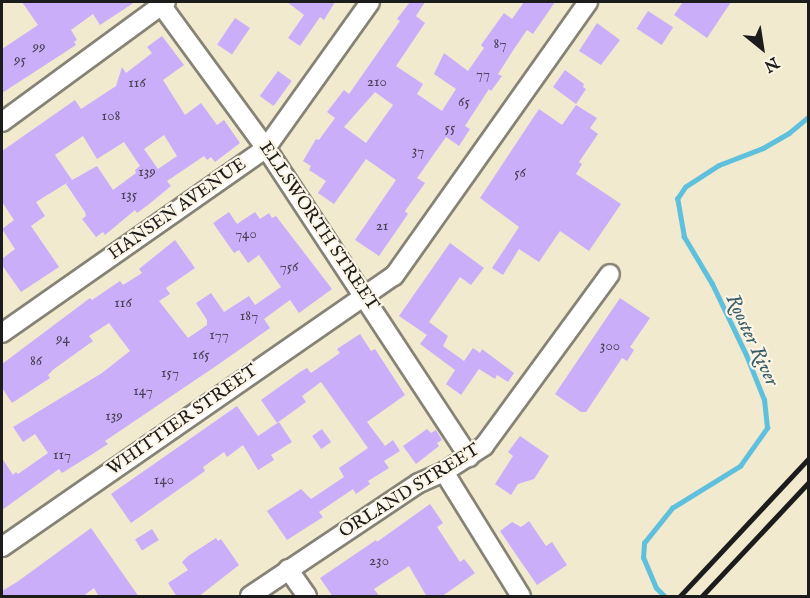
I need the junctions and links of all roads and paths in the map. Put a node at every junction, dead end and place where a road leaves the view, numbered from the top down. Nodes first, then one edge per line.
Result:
1 (370, 2) edge
2 (588, 2) edge
3 (163, 3) edge
4 (2, 122) edge
5 (266, 148) junction
6 (610, 274) dead end
7 (364, 296) junction
8 (2, 333) edge
9 (469, 458) junction
10 (444, 472) junction
11 (2, 547) edge
12 (288, 569) junction
13 (250, 597) edge
14 (307, 597) edge
15 (521, 597) edge

1 - 5 street, HANSEN AVENUE
2 - 7 street, WHITTIER STREET
3 - 4 street
3 - 5 street, ELLSWORTH STREET
5 - 7 street, ELLSWORTH STREET
5 - 8 street, HANSEN AVENUE
6 - 9 street, ORLAND STREET
7 - 9 street, ELLSWORTH STREET
7 - 11 street, WHITTIER STREET
9 - 10 street, ORLAND STREET
10 - 12 street, ORLAND STREET
10 - 15 street
12 - 13 street, ORLAND STREET
12 - 14 street

